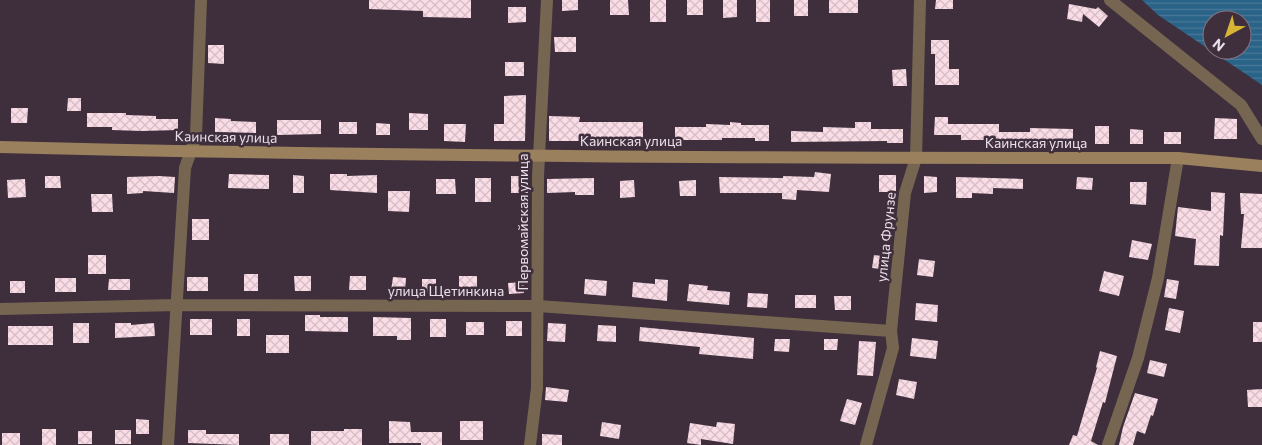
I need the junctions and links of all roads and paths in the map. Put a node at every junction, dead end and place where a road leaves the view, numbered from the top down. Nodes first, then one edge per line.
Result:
1 (201, 0) edge
2 (547, 0) edge
3 (920, 0) edge
4 (1110, 0) edge
5 (1262, 139) edge
6 (0, 147) edge
7 (189, 152) junction
8 (538, 156) junction
9 (916, 158) junction
10 (1178, 158) junction
11 (1262, 166) edge
12 (177, 305) junction
13 (538, 306) junction
14 (0, 308) edge
15 (891, 332) junction
16 (168, 445) edge
17 (530, 445) edge
18 (866, 445) edge
19 (1108, 445) edge

1 - 7 street
2 - 8 street, Первомайская улица
3 - 9 street, улица Фрунзе
4 - 5 street
6 - 7 main road, Каинская улица
7 - 8 main road, Каинская улица
7 - 12 street
8 - 9 main road, Каинская улица
8 - 13 street, Первомайская улица
9 - 10 main road, Каинская улица
9 - 15 street, улица Фрунзе
10 - 11 main road, Каинская улица
10 - 19 street
12 - 13 street, улица Щетинкина
12 - 14 street, улица Щетинкина
12 - 16 street
13 - 15 street, улица Щетинкина
13 - 17 street, Первомайская улица
15 - 18 street, улица Фрунзе

